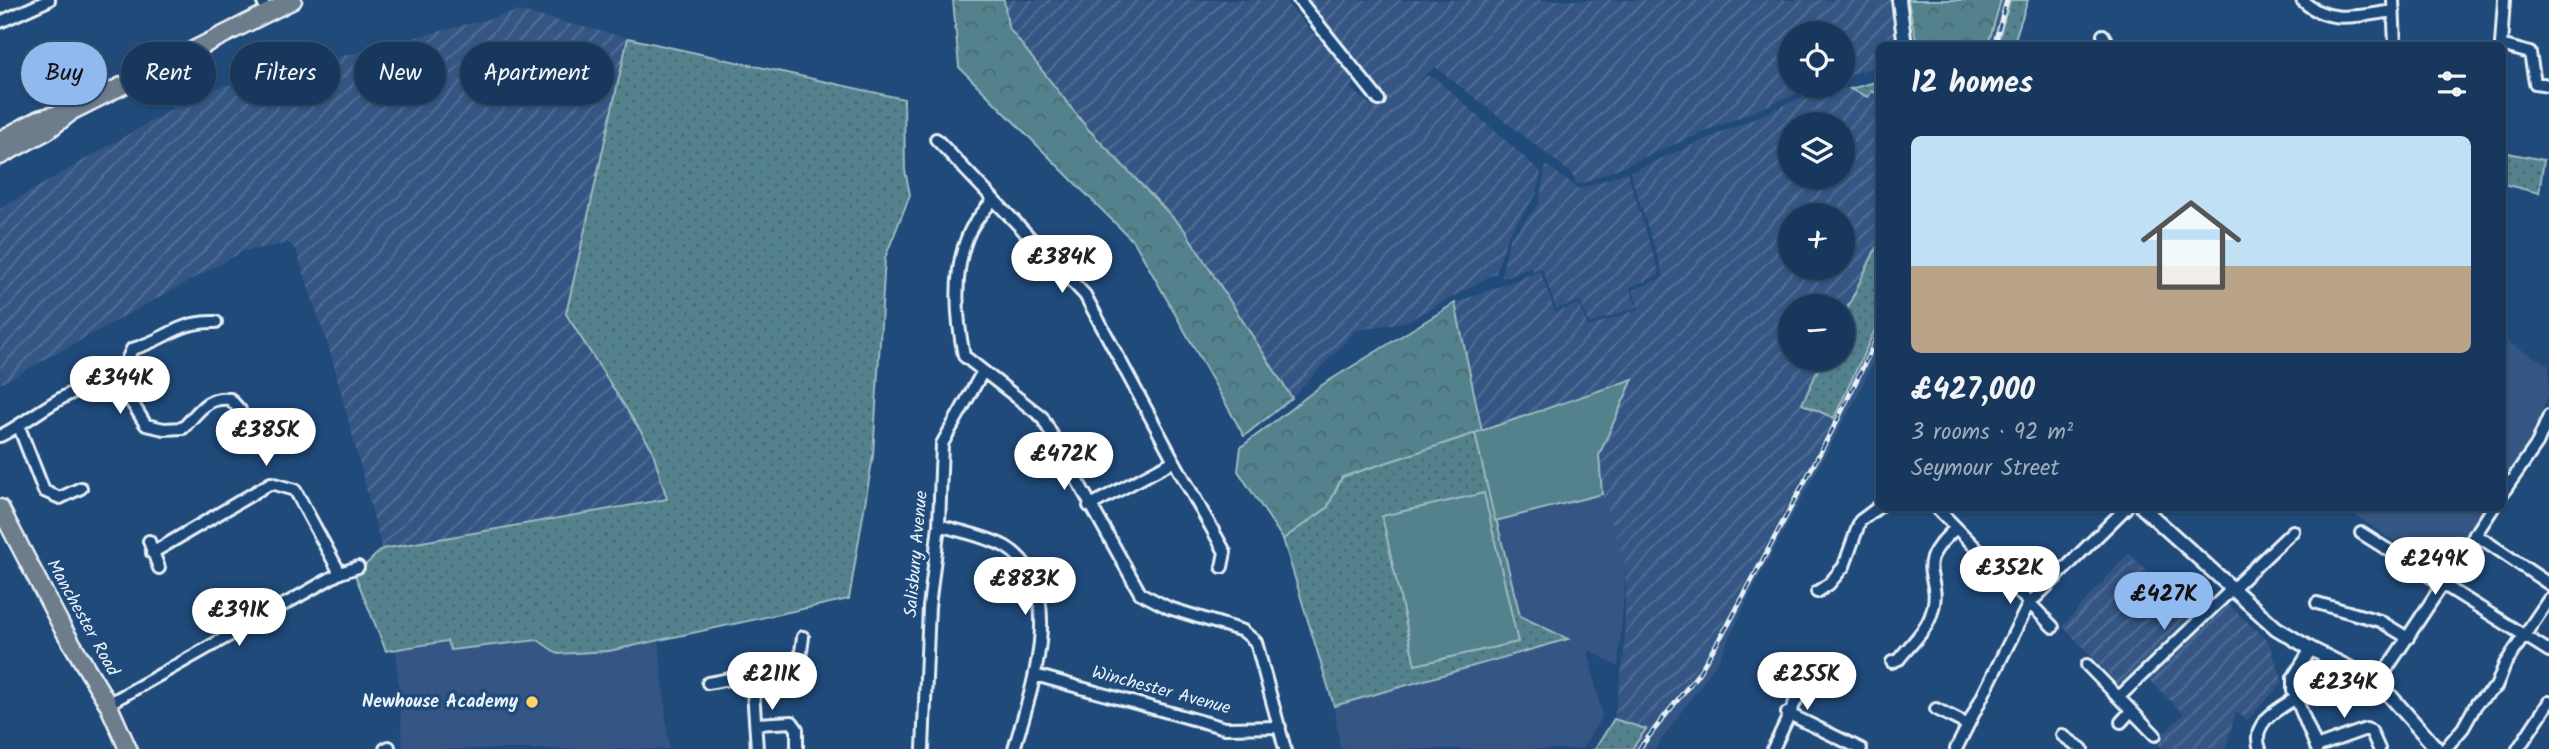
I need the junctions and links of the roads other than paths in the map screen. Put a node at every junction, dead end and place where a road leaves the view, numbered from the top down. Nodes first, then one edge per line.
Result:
1 (49, 0) edge
2 (293, 0) edge
3 (1299, 0) edge
4 (1899, 0) edge
5 (2302, 0) edge
6 (2504, 0) edge
7 (2394, 6) edge
8 (265, 7) edge
9 (0, 22) edge
10 (1904, 42) edge
11 (2395, 42) edge
12 (2501, 42) edge
13 (2506, 46) edge
14 (2549, 85) edge
15 (1379, 100) dead end
16 (75, 110) junction
17 (936, 139) dead end
18 (0, 140) edge
19 (0, 156) edge
20 (993, 200) junction
21 (216, 322) dead end
22 (982, 373) junction
23 (116, 387) junction
24 (240, 410) dead end
25 (2549, 416) edge
26 (19, 427) junction
27 (2546, 431) edge
28 (0, 436) edge
29 (1174, 461) junction
30 (81, 488) dead end
31 (2506, 488) edge
32 (1089, 506) junction
33 (0, 508) edge
34 (1876, 509) edge
35 (1940, 511) edge
36 (2123, 511) edge
37 (2146, 511) edge
38 (2491, 511) edge
39 (939, 525) junction
40 (1956, 528) junction
41 (2293, 531) dead end
42 (2361, 533) dead end
43 (2475, 534) junction
44 (149, 541) dead end
45 (152, 553) junction
46 (358, 567) dead end
47 (1222, 567) dead end
48 (159, 568) dead end
49 (340, 573) junction
50 (2444, 583) junction
51 (2549, 584) edge
52 (2231, 590) junction
53 (1817, 592) dead end
54 (2549, 599) edge
55 (2317, 603) dead end
56 (2028, 605) junction
57 (2053, 626) dead end
58 (2525, 635) junction
59 (803, 637) dead end
60 (2408, 638) junction
61 (2311, 649) junction
62 (2549, 651) edge
63 (1892, 662) dead end
64 (2087, 665) dead end
65 (1830, 666) dead end
66 (1035, 675) junction
67 (752, 676) junction
68 (2378, 682) junction
69 (708, 683) dead end
70 (2119, 697) junction
71 (2296, 698) junction
72 (2549, 702) edge
73 (108, 704) junction
74 (1936, 709) dead end
75 (2132, 711) junction
76 (1787, 713) junction
77 (2121, 722) dead end
78 (757, 724) junction
79 (1968, 724) junction
80 (1280, 727) junction
81 (2062, 735) dead end
82 (2155, 736) dead end
83 (2316, 748) edge
84 (128, 749) edge
85 (757, 749) edge
86 (797, 749) edge
87 (923, 749) edge
88 (1014, 749) edge
89 (1285, 749) edge
90 (1773, 749) edge
91 (1861, 749) edge
92 (1956, 749) edge
93 (2082, 749) edge
94 (2260, 749) edge
95 (2379, 749) edge
96 (2437, 749) edge
97 (2445, 749) edge
98 (2518, 749) edge

1 - 9 street
2 - 8 main road
3 - 15 street
4 - 10 street
5 - 7 street
6 - 12 street
7 - 11 street
8 - 16 main road
13 - 14 street
16 - 18 main road
16 - 19 main road
17 - 20 street
20 - 22 street
20 - 29 street
21 - 23 street
22 - 32 street
22 - 39 street, Salisbury Avenue
23 - 24 street
23 - 26 street
25 - 27 street
26 - 28 street
26 - 30 street
27 - 31 street
29 - 32 street
29 - 47 street
32 - 80 street
33 - 73 main road, Manchester Road
34 - 53 street
35 - 40 street
36 - 56 street
37 - 52 street
38 - 43 street
39 - 66 street
39 - 87 street, Salisbury Avenue
40 - 56 street
40 - 63 street
41 - 52 street
42 - 50 street
43 - 50 street
43 - 51 street
44 - 45 street
45 - 48 street
45 - 49 street
46 - 49 street
49 - 73 street
50 - 58 street
50 - 60 street
52 - 61 street
52 - 70 street
54 - 58 street
55 - 60 street
56 - 57 street
56 - 79 street
58 - 62 street
58 - 97 street
59 - 67 street
60 - 68 street
61 - 68 street
61 - 71 street
64 - 70 street
65 - 76 street
66 - 80 street, Winchester Avenue
66 - 88 street
67 - 69 street
67 - 78 street
68 - 96 street
70 - 75 street
71 - 83 street
71 - 94 street
72 - 98 street
73 - 84 main road, Manchester Road
74 - 79 street
75 - 77 street
75 - 82 street
76 - 90 street
76 - 91 street
78 - 85 street
78 - 86 street
79 - 92 street
80 - 89 street
81 - 93 street
83 - 95 street

